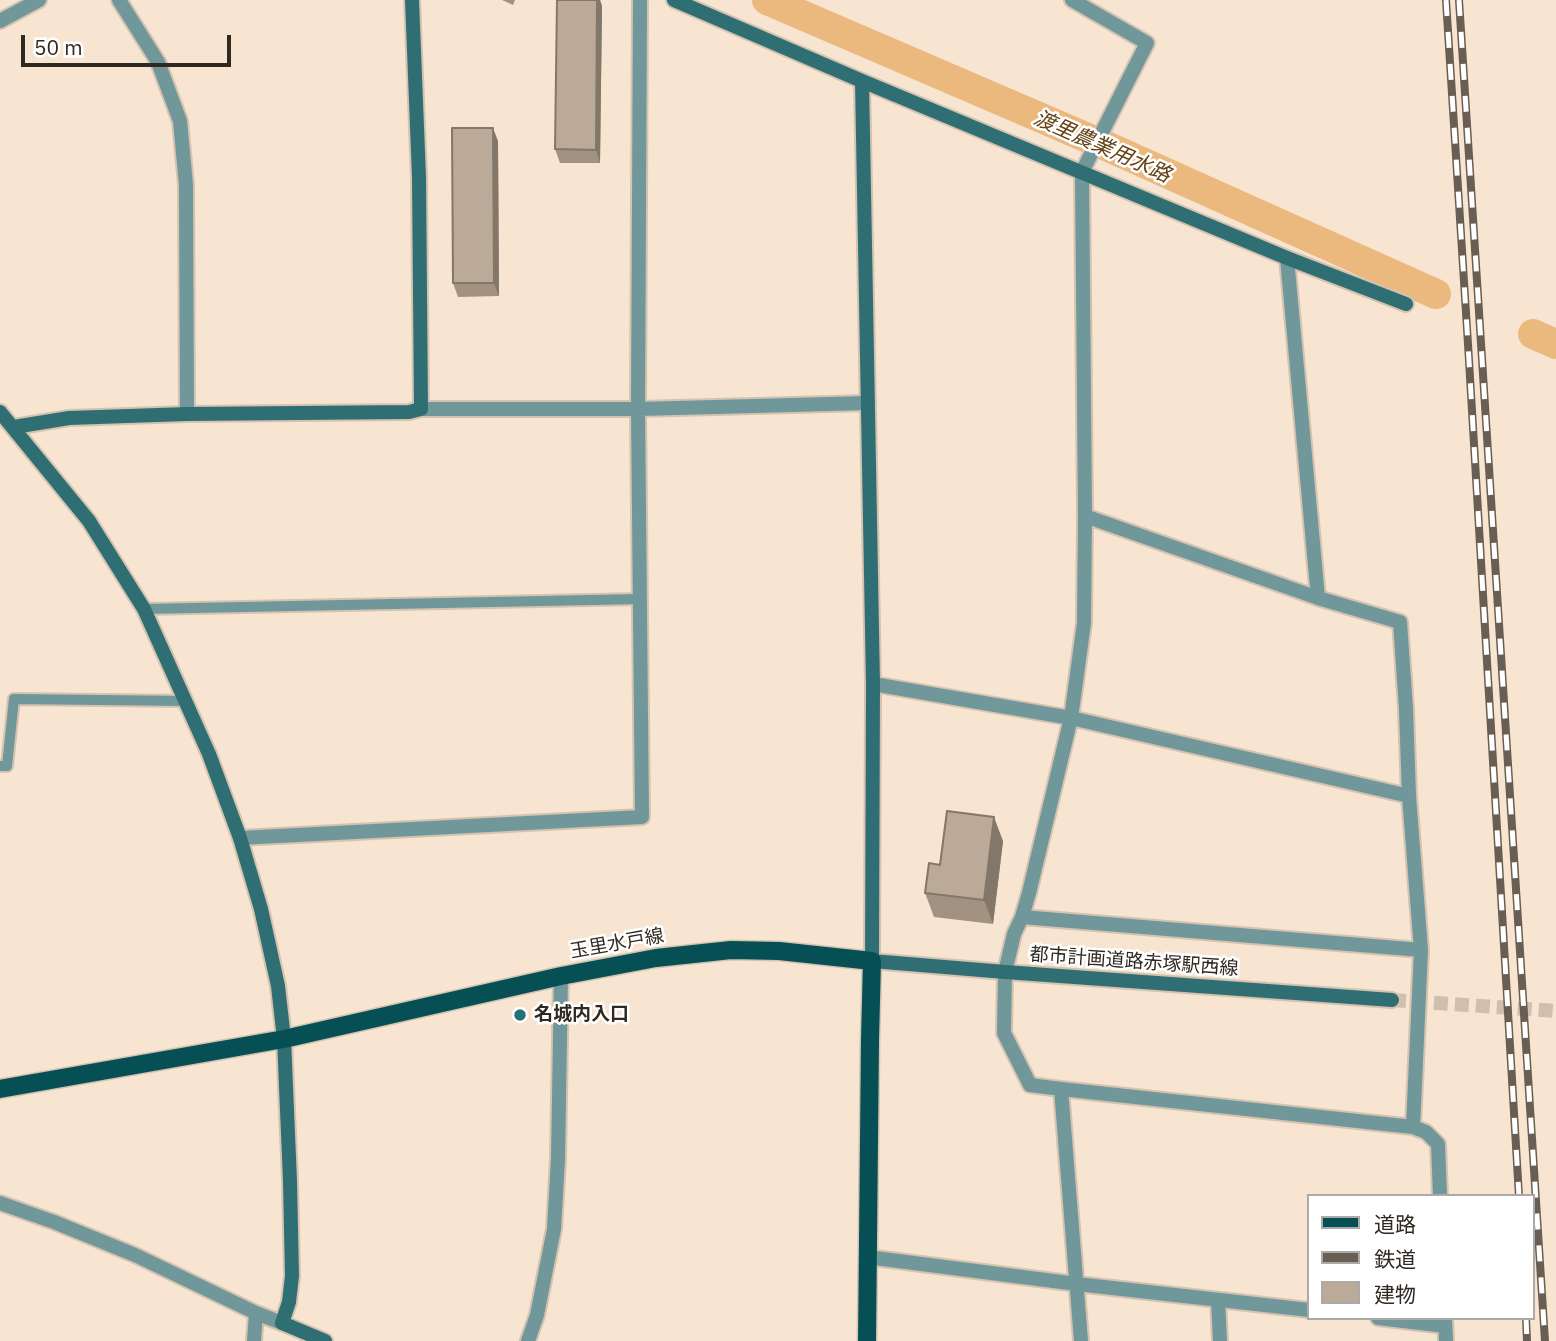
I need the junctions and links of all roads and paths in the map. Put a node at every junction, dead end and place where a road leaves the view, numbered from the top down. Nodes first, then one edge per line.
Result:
1 (39, 0) edge
2 (119, 0) edge
3 (412, 0) edge
4 (640, 0) edge
5 (674, 0) edge
6 (1072, 0) edge
7 (0, 22) edge
8 (862, 81) junction
9 (1082, 172) junction
10 (1287, 258) junction
11 (1406, 304) dead end
12 (868, 403) junction
13 (638, 408) junction
14 (421, 409) junction
15 (0, 412) edge
16 (187, 414) junction
17 (14, 427) junction
18 (1085, 516) junction
19 (1318, 598) junction
20 (641, 599) junction
21 (144, 609) junction
22 (873, 684) junction
23 (186, 701) junction
24 (1071, 718) junction
25 (0, 766) edge
26 (1409, 796) junction
27 (240, 838) junction
28 (1021, 918) junction
29 (1421, 950) junction
30 (873, 961) junction
31 (1006, 972) junction
32 (561, 976) junction
33 (1392, 1000) tunnel mouth
34 (284, 1039) junction
35 (0, 1089) edge
36 (1061, 1089) junction
37 (1413, 1127) junction
38 (1440, 1194) edge
39 (0, 1203) edge
40 (867, 1257) junction
41 (1077, 1284) junction
42 (1218, 1300) junction
43 (1308, 1310) edge
44 (256, 1313) junction
45 (1412, 1320) edge
46 (1445, 1322) edge
47 (282, 1323) junction
48 (254, 1341) edge
49 (325, 1341) edge
50 (528, 1341) edge
51 (867, 1341) edge
52 (1081, 1341) edge
53 (1220, 1341) edge
54 (1446, 1341) edge

1 - 7 street
2 - 16 street
3 - 14 street
4 - 13 street
5 - 8 street
6 - 9 street
8 - 9 street
8 - 12 street
9 - 10 street
9 - 18 street
10 - 11 street
10 - 19 street
12 - 13 street
12 - 22 street
13 - 14 street
13 - 20 street
14 - 16 street
15 - 17 street
16 - 17 street
17 - 21 street
18 - 19 street
18 - 24 street
19 - 26 street
20 - 21 lane
20 - 27 street
21 - 23 street
22 - 24 street
22 - 30 street
23 - 25 lane
23 - 27 street
24 - 26 street
24 - 28 street
26 - 29 street
27 - 34 street
28 - 29 street
28 - 31 street
29 - 37 street
30 - 31 street, 都市計画道路赤塚駅西線
30 - 32 main road, 玉里水戸線
30 - 40 main road
31 - 33 street, 都市計画道路赤塚駅西線
31 - 36 street
32 - 34 main road, 玉里水戸線
32 - 50 street
34 - 35 main road, 玉里水戸線
34 - 47 street
36 - 37 street
36 - 41 street
37 - 38 street
39 - 44 street
40 - 41 street
40 - 51 main road
41 - 42 street
41 - 52 street
42 - 43 street
42 - 53 street
44 - 47 street
44 - 48 street
45 - 46 street
46 - 54 street
47 - 49 street

